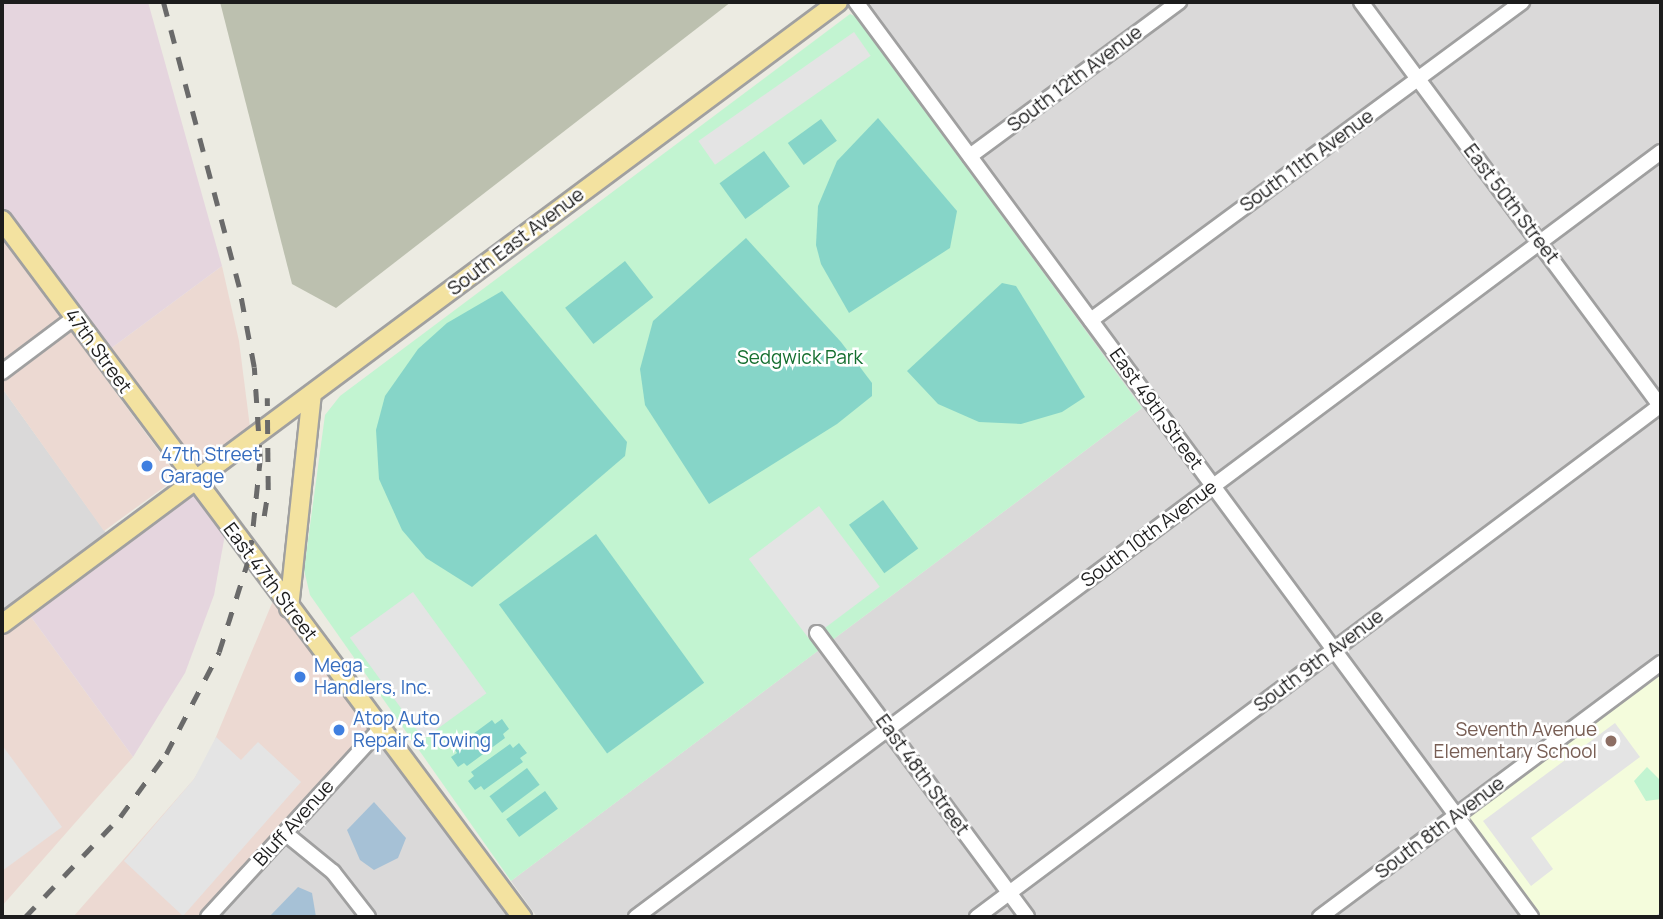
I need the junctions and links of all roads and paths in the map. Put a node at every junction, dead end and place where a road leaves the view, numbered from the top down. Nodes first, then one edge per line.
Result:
1 (838, 2) edge
2 (856, 2) edge
3 (1179, 2) edge
4 (1361, 2) edge
5 (1522, 2) edge
6 (1418, 79) junction
7 (1661, 152) edge
8 (970, 156) junction
9 (2, 219) edge
10 (1540, 243) junction
11 (74, 318) junction
12 (1091, 320) junction
13 (2, 372) edge
14 (312, 394) junction
15 (1661, 406) edge
16 (194, 482) junction
17 (1213, 486) junction
18 (289, 608) junction
19 (2, 624) edge
20 (817, 633) dead end
21 (1334, 650) junction
22 (1661, 663) edge
23 (380, 729) junction
24 (888, 730) junction
25 (1456, 816) junction
26 (285, 833) junction
27 (1009, 893) junction
28 (208, 917) edge
29 (368, 917) edge
30 (522, 917) edge
31 (636, 917) edge
32 (977, 917) edge
33 (1027, 917) edge
34 (1320, 917) edge
35 (1531, 917) edge

1 - 14 main road, South East Avenue
2 - 8 street, East 49th Street
3 - 8 street, South 12th Avenue
4 - 6 street, East 50th Street
5 - 6 street, South 11th Avenue
6 - 10 street, East 50th Street
6 - 12 street, South 11th Avenue
7 - 10 street, South 10th Avenue
8 - 12 street, East 49th Street
9 - 11 main road, 47th Street
10 - 15 street, East 50th Street
10 - 17 street, South 10th Avenue
11 - 13 street
11 - 16 main road, 47th Street
12 - 17 street, East 49th Street
14 - 16 main road, South East Avenue
14 - 18 main road
15 - 21 street, South 9th Avenue
16 - 18 main road, East 47th Street
16 - 19 main road, South East Avenue
17 - 21 street, East 49th Street
17 - 24 street, South 10th Avenue
18 - 23 main road, East 47th Street
20 - 24 street, East 48th Street
21 - 25 street, East 49th Street
21 - 27 street, South 9th Avenue
22 - 25 street, South 8th Avenue
23 - 26 street, Bluff Avenue
23 - 30 main road, East 47th Street
24 - 27 street, East 48th Street
24 - 31 street, South 10th Avenue
25 - 34 street, South 8th Avenue
25 - 35 street, East 49th Street
26 - 28 street, Bluff Avenue
26 - 29 street
27 - 32 street, South 9th Avenue
27 - 33 street, East 48th Street

